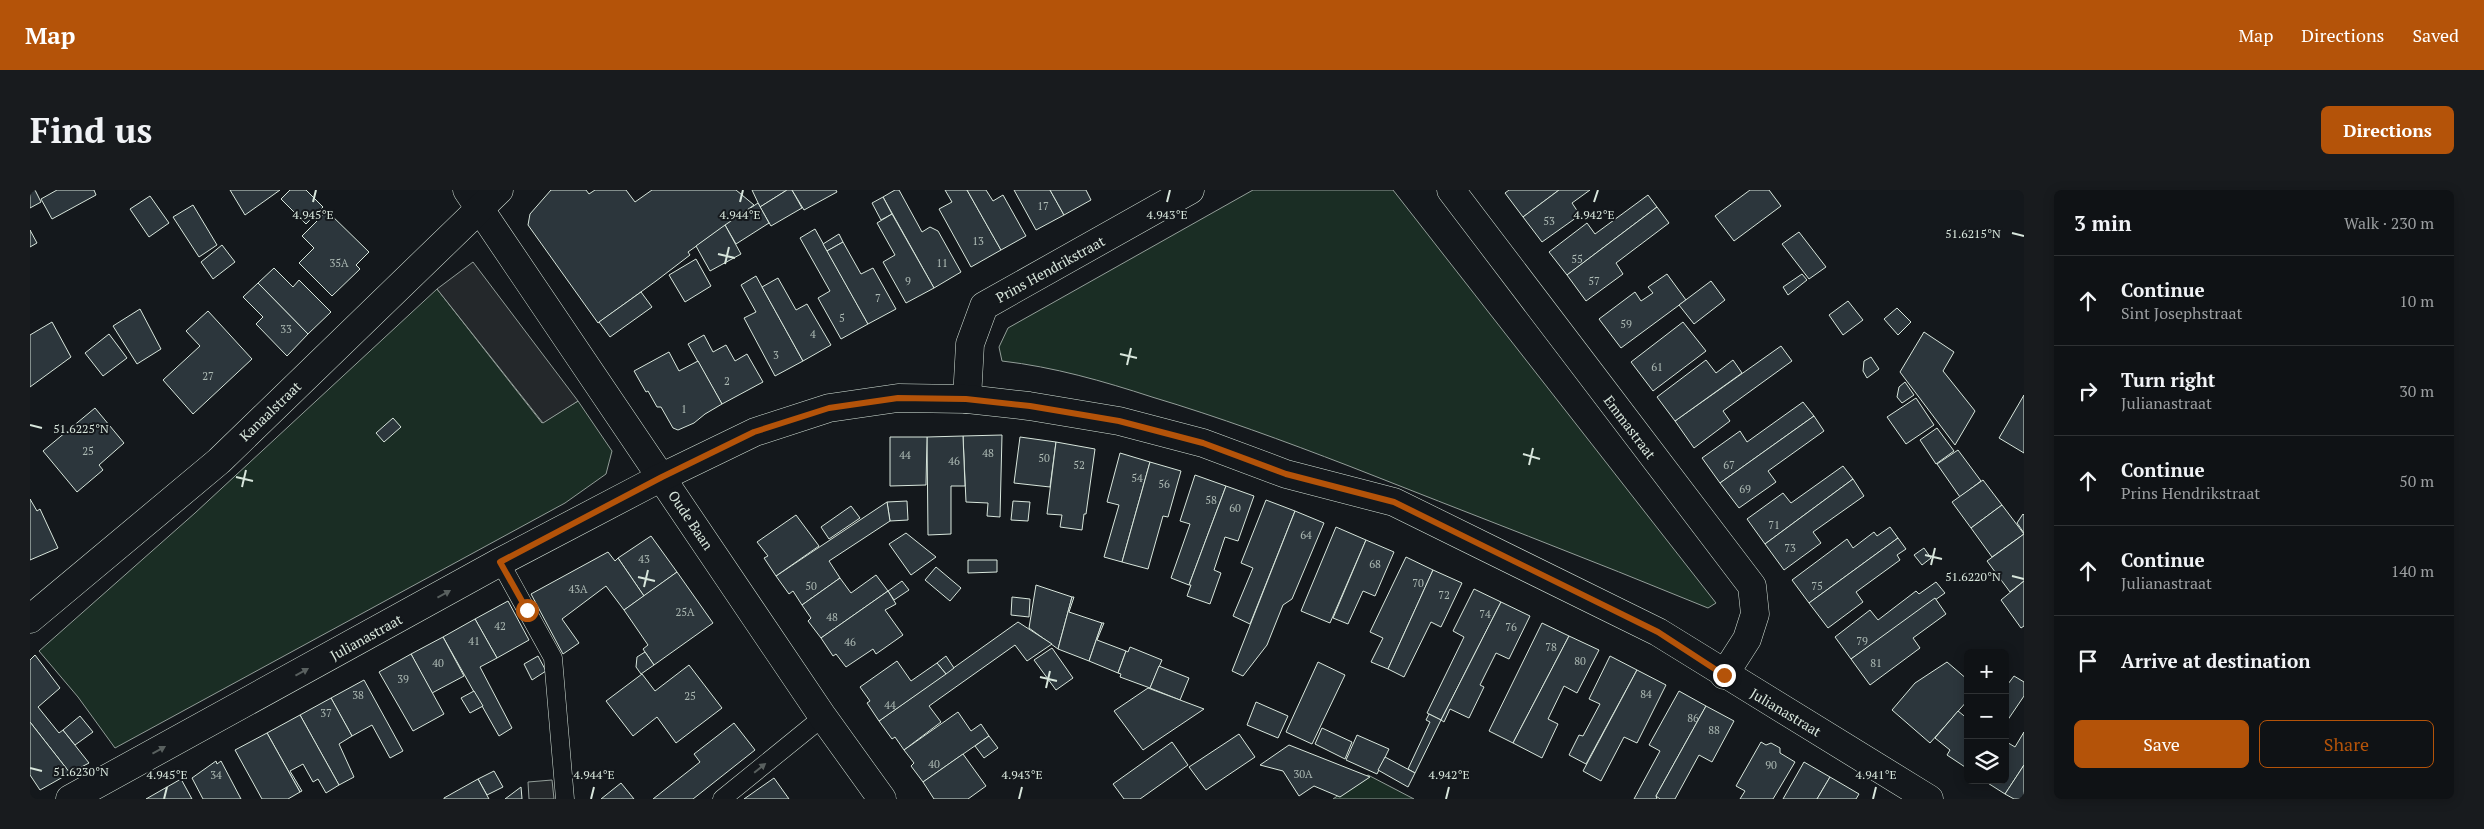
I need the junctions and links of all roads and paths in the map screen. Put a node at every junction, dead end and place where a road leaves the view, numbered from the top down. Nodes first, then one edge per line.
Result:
1 (1190, 190) edge
2 (1451, 190) edge
3 (482, 196) edge
4 (966, 399) junction
5 (662, 477) junction
6 (500, 562) junction
7 (30, 619) edge
8 (1724, 675) junction
9 (823, 717) junction
10 (70, 799) edge
11 (565, 799) edge
12 (722, 799) edge
13 (882, 799) edge
14 (1929, 799) edge

1 - 4 street, Prins Hendrikstraat
2 - 8 street, Emmastraat
3 - 5 street, Oude Baan
3 - 7 street, Kanaalstraat
4 - 5 street
4 - 8 street, Julianastraat
5 - 6 street, Julianastraat
5 - 9 street, Oude Baan
10 -> 6 street, Julianastraat
6 - 11 lane
8 - 14 street, Julianastraat
12 -> 9 lane
9 - 13 street, Oude Baan

